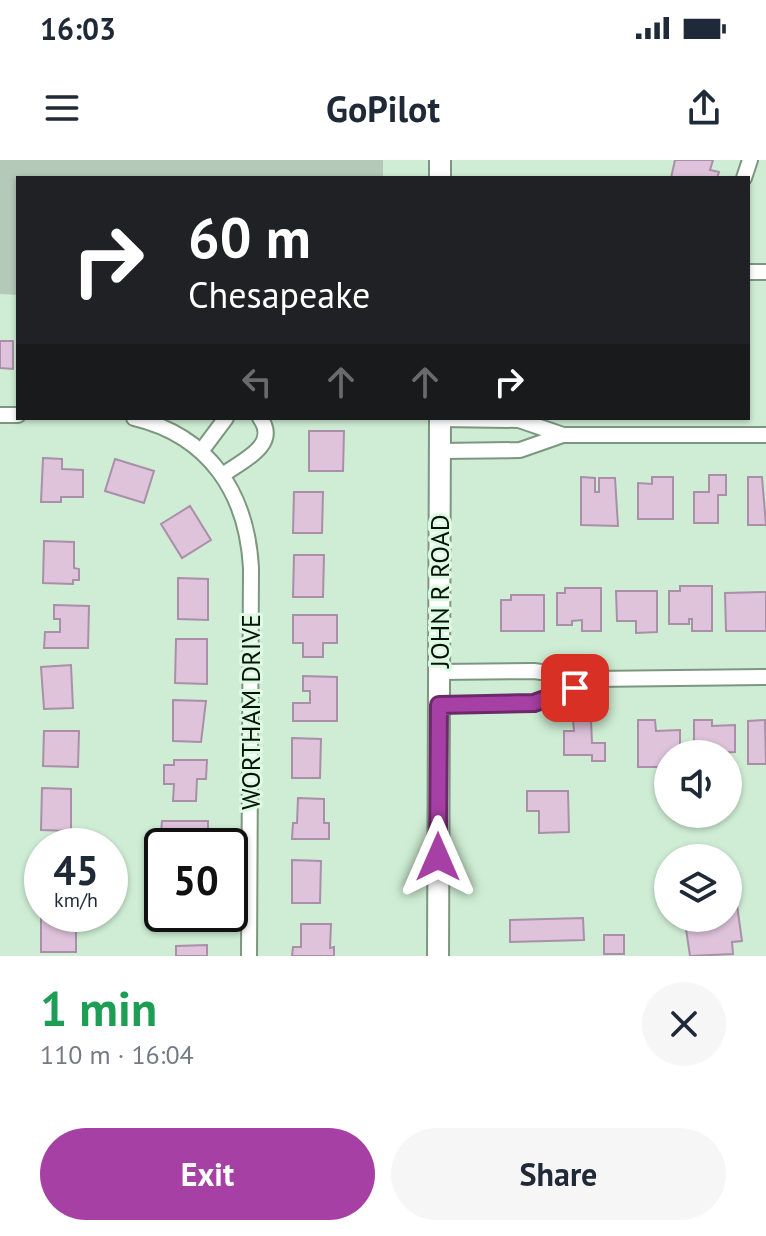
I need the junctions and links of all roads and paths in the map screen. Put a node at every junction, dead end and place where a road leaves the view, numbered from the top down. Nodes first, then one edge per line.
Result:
1 (140, 420) edge
2 (224, 420) edge
3 (261, 420) edge
4 (440, 420) edge
5 (519, 420) edge
6 (738, 420) edge
7 (563, 435) junction
8 (738, 435) junction
9 (766, 435) edge
10 (202, 450) junction
11 (440, 451) junction
12 (224, 474) junction
13 (439, 672) junction
14 (766, 677) edge
15 (592, 679) junction
16 (439, 705) junction
17 (249, 956) edge
18 (438, 956) edge

1 - 10 street, WORTHAM DRIVE
2 - 10 street
3 - 12 street
4 - 11 main road, JOHN R ROAD
5 - 7 street
6 - 8 street
7 - 8 street
7 - 11 street
8 - 9 street
10 - 12 street, WORTHAM DRIVE
11 - 13 main road, JOHN R ROAD
12 - 17 street, WORTHAM DRIVE
13 - 15 street
13 - 16 main road, JOHN R ROAD
14 - 15 street
15 - 16 street
16 - 18 main road, JOHN R ROAD

